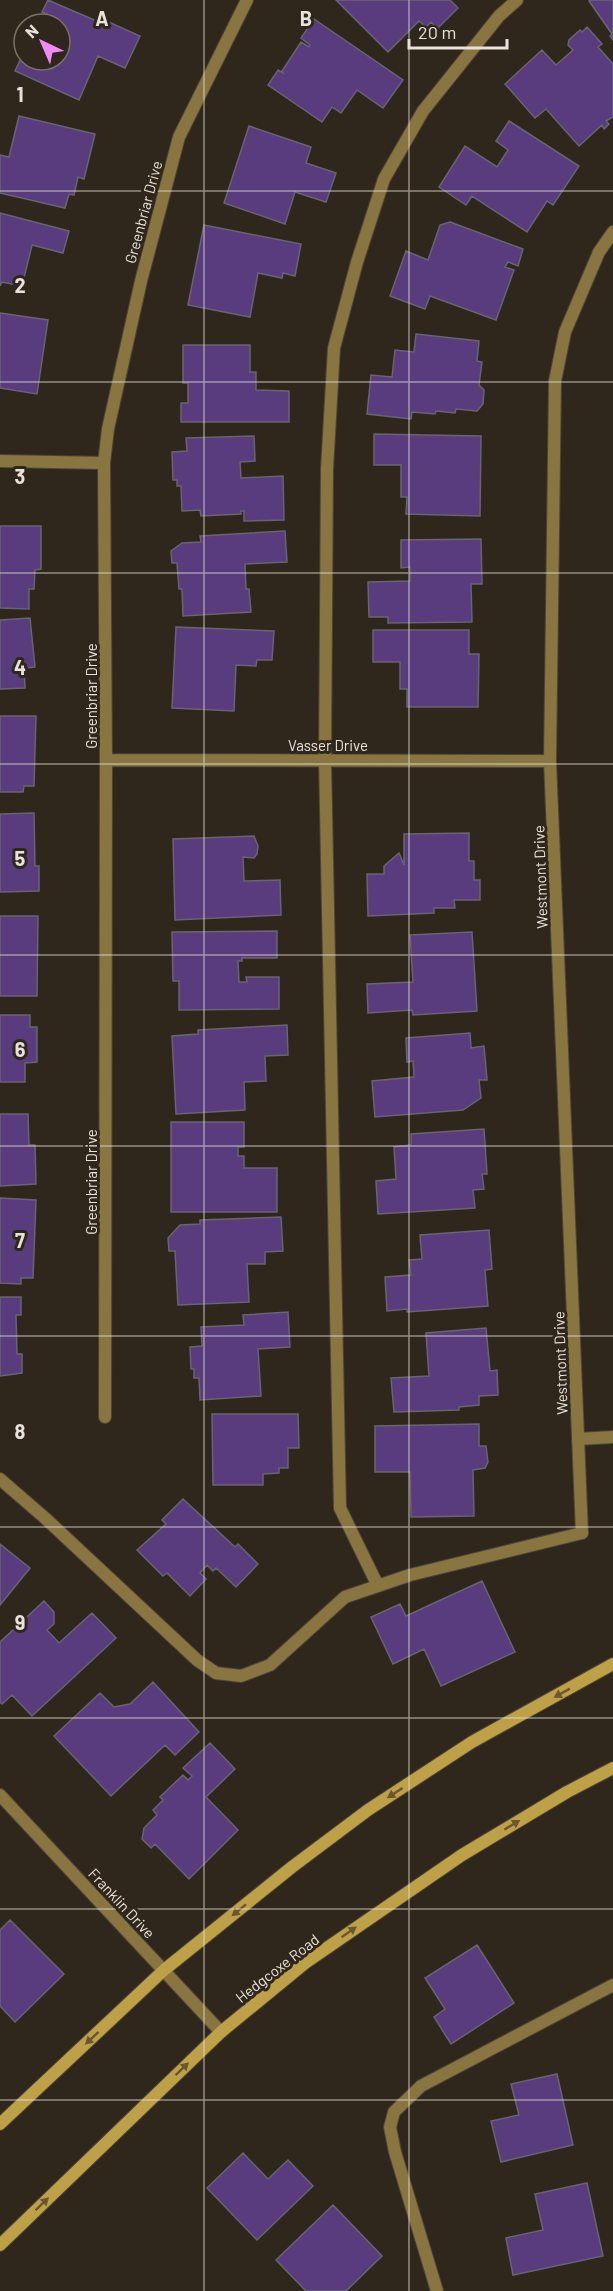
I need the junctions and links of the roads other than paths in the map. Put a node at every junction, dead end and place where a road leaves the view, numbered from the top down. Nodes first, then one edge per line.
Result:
1 (247, 0) edge
2 (517, 0) edge
3 (613, 232) edge
4 (0, 461) edge
5 (104, 463) junction
6 (106, 760) junction
7 (325, 760) junction
8 (550, 761) junction
9 (105, 1417) dead end
10 (613, 1437) edge
11 (578, 1439) junction
12 (0, 1479) edge
13 (378, 1586) junction
14 (613, 1664) edge
15 (613, 1768) edge
16 (0, 1794) edge
17 (164, 1970) junction
18 (613, 1985) edge
19 (221, 2032) junction
20 (0, 2124) edge
21 (0, 2245) edge
22 (437, 2291) edge

1 - 5 street, Greenbriar Drive
2 - 7 street
3 - 8 street, Westmont Drive
4 - 5 street
5 - 6 street, Greenbriar Drive
6 - 7 street, Vasser Drive
6 - 9 street, Greenbriar Drive
7 - 8 street, Vasser Drive
7 - 13 street
8 - 11 street, Westmont Drive
10 - 11 street
11 - 13 street, Westmont Drive
12 - 13 street
14 -> 17 main road
19 -> 15 main road, Hedgcoxe Road
16 - 17 street, Franklin Drive
17 - 19 street, Franklin Drive
17 -> 20 main road
18 - 22 street
21 -> 19 main road, Hedgcoxe Road

